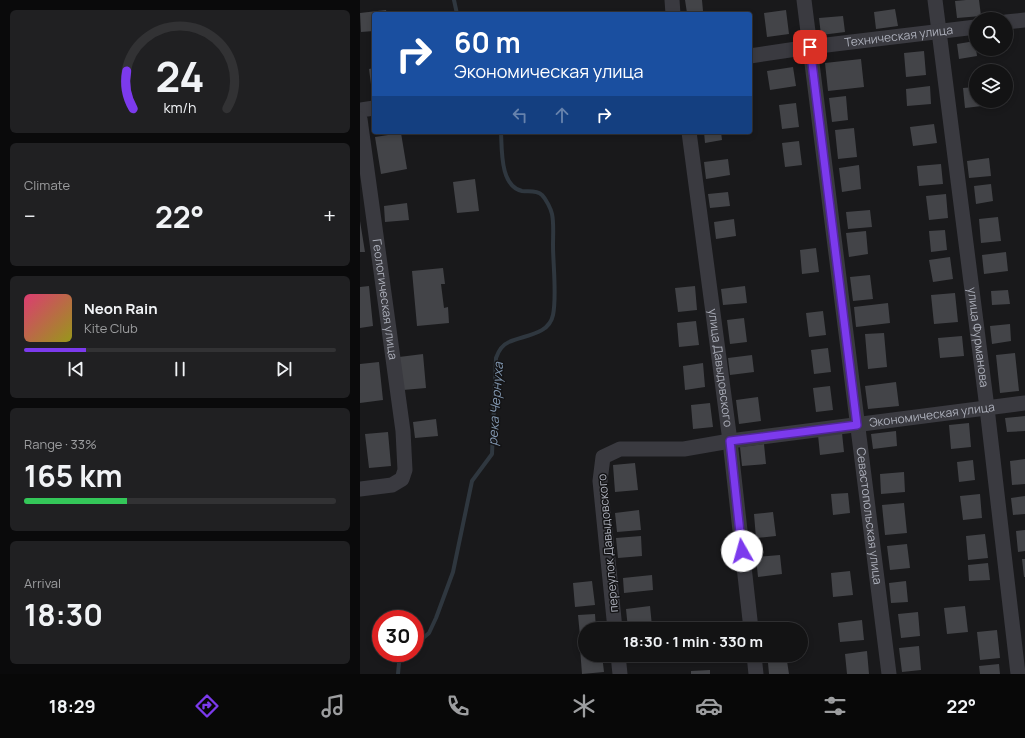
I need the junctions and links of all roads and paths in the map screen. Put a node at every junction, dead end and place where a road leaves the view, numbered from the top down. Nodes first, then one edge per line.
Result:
1 (672, 0) edge
2 (804, 0) edge
3 (936, 0) edge
4 (673, 12) edge
5 (1025, 20) edge
6 (1013, 21) edge
7 (969, 27) edge
8 (939, 32) junction
9 (810, 47) junction
10 (752, 56) edge
11 (372, 108) edge
12 (360, 110) edge
13 (360, 119) edge
14 (689, 134) edge
15 (1025, 403) edge
16 (987, 408) junction
17 (857, 425) junction
18 (730, 441) junction
19 (603, 457) joint
20 (360, 489) edge
21 (614, 622) edge
22 (750, 622) edge
23 (619, 662) edge
24 (755, 662) edge
25 (620, 674) edge
26 (756, 674) edge
27 (889, 674) edge
28 (1018, 674) edge

1 - 4 street
2 - 9 street, Севастопольская улица
3 - 8 street, улица Фурманова
5 - 6 street
7 - 8 street, Техническая улица
8 - 9 street, Техническая улица
8 - 16 street, улица Фурманова
9 - 10 street, Техническая улица
9 - 17 street, Севастопольская улица
11 - 12 street
13 - 20 street, Геологическая улица
14 - 18 street, улица Давыдовского
15 - 16 street, Экономическая улица
16 - 17 street, Экономическая улица
16 - 28 street, улица Фурманова
17 - 18 street, Экономическая улица
17 - 27 street, Севастопольская улица
18 - 19 street, Экономическая улица
18 - 22 street, улица Давыдовского
19 - 21 street, переулок Давыдовского
23 - 25 street
24 - 26 street

